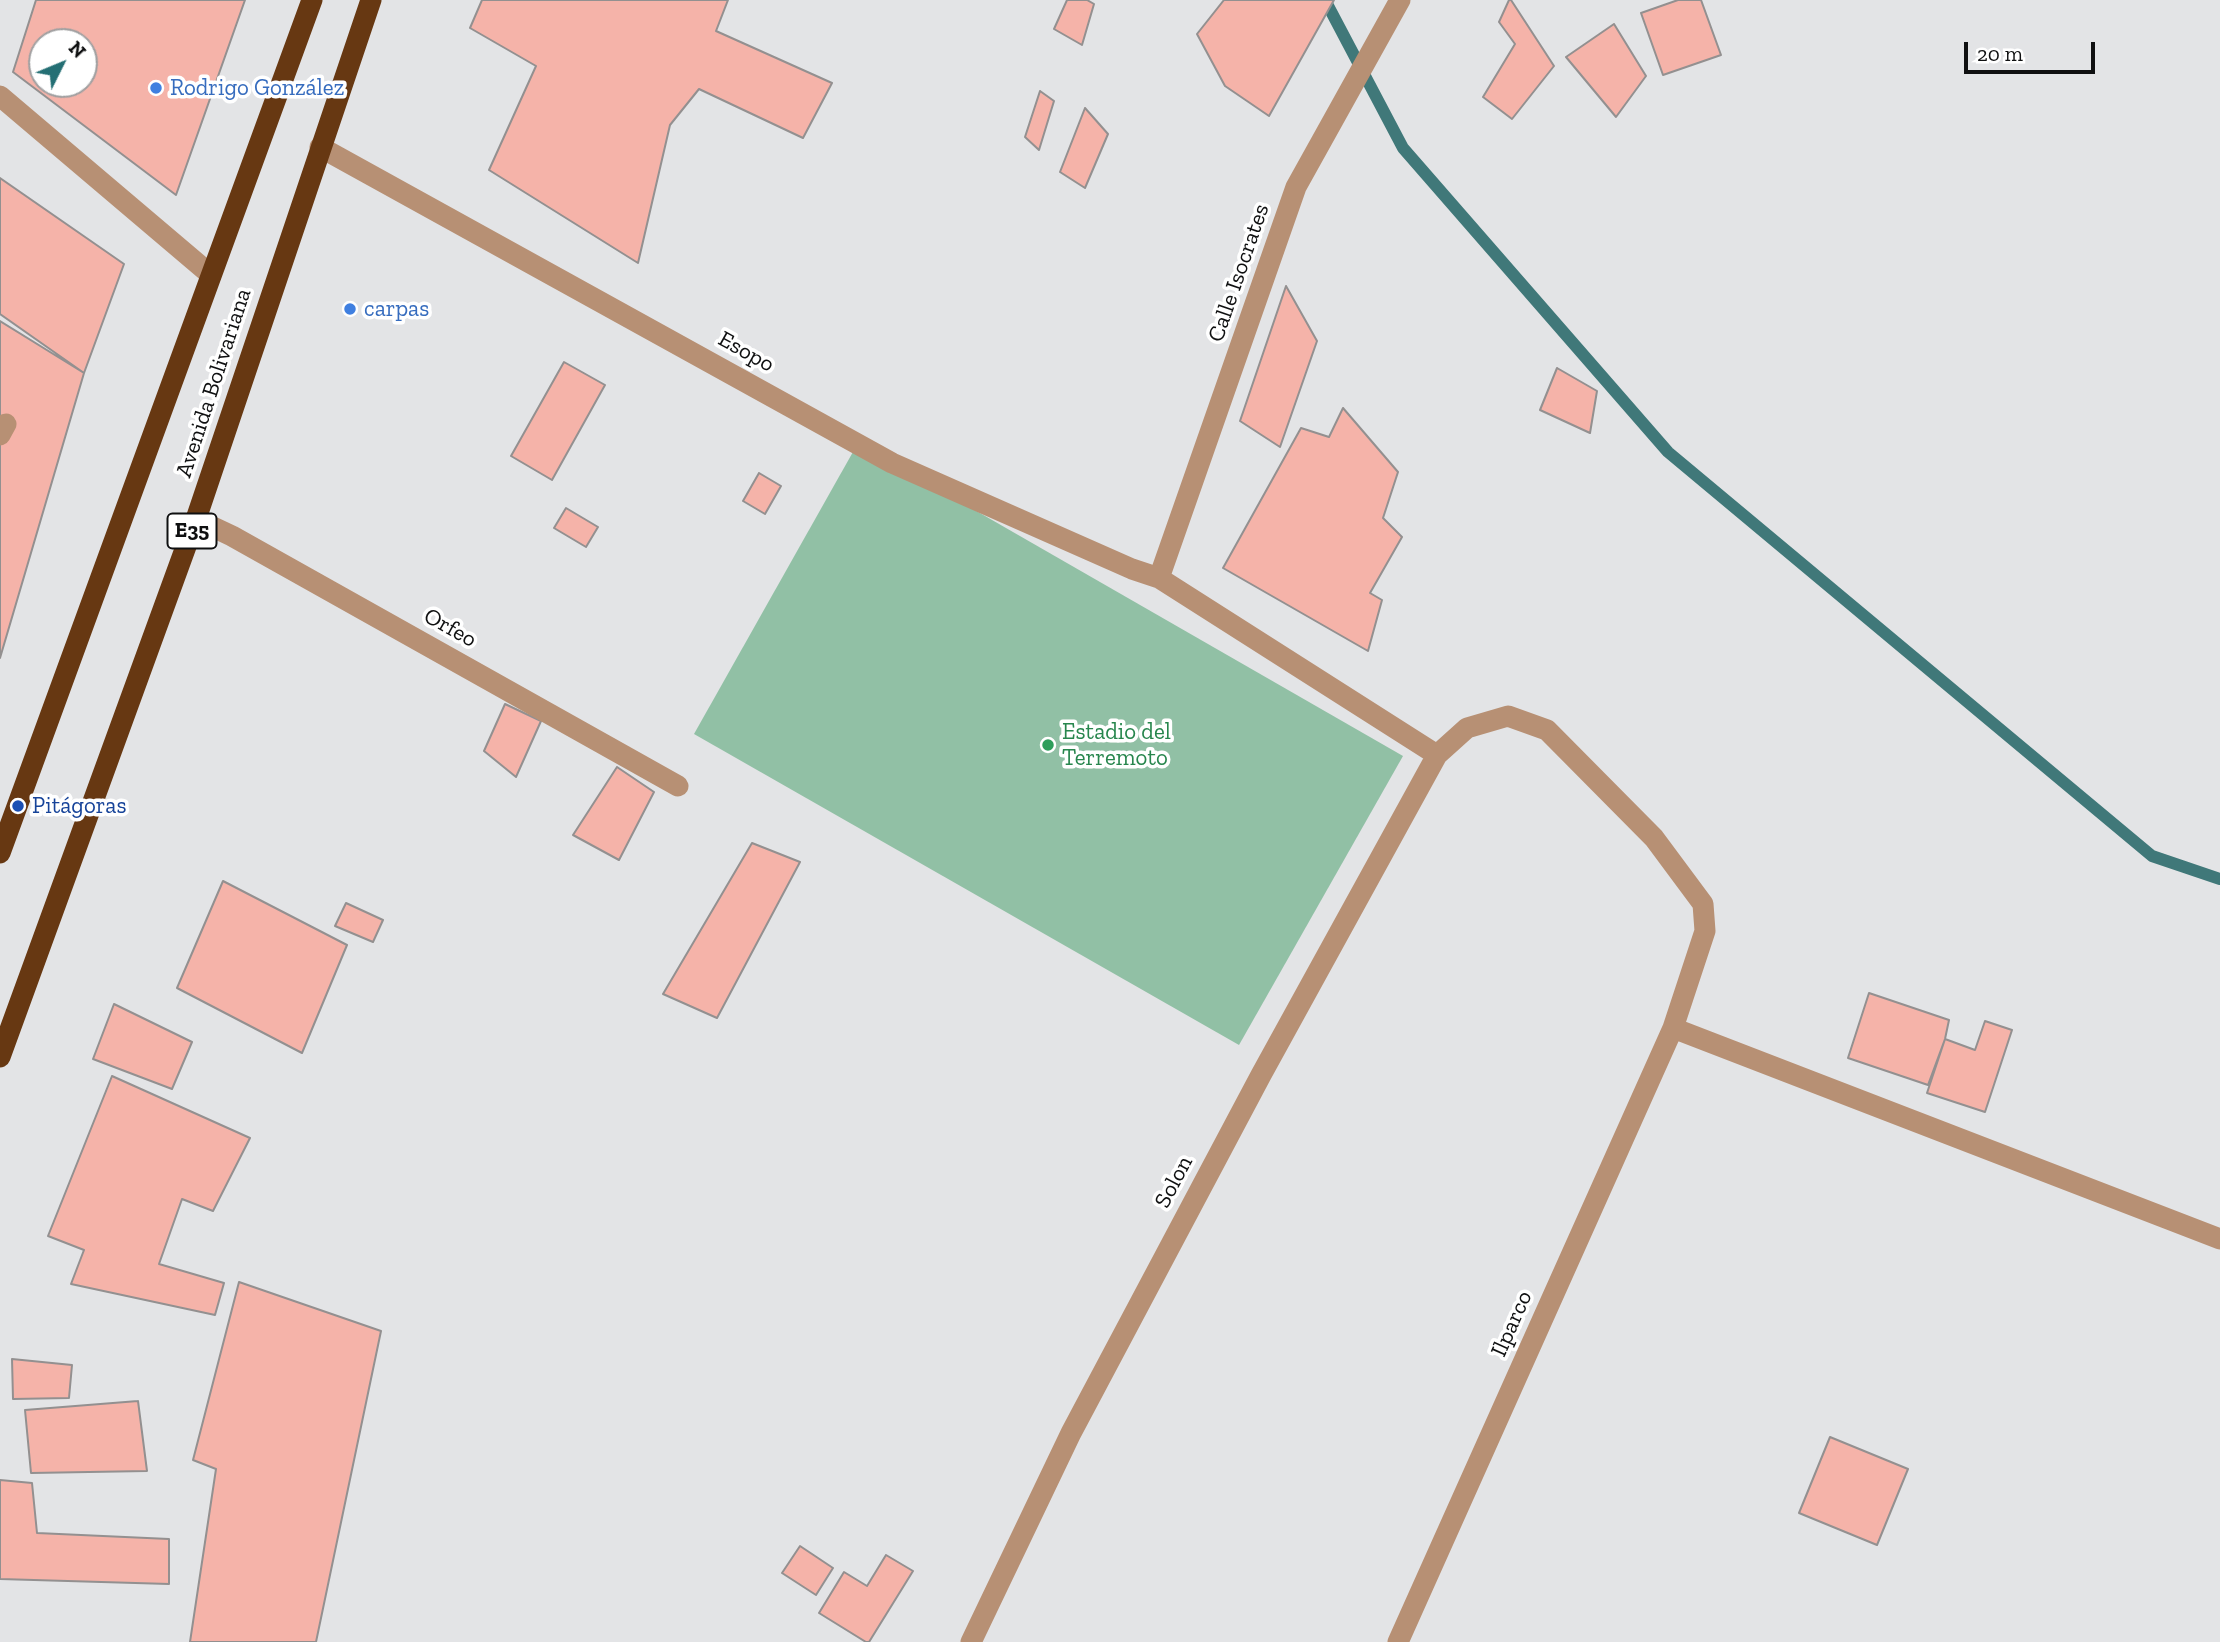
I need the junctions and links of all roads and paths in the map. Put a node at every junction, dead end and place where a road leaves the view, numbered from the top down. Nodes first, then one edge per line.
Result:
1 (312, 0) edge
2 (371, 0) edge
3 (1400, 0) edge
4 (0, 96) edge
5 (320, 146) junction
6 (211, 275) junction
7 (196, 519) junction
8 (1159, 578) junction
9 (1437, 755) junction
10 (678, 786) dead end
11 (0, 853) edge
12 (1673, 1028) junction
13 (0, 1057) edge
14 (2220, 1239) edge
15 (971, 1642) edge
16 (1398, 1642) edge

1 - 6 highway, Avenida Bolivariana
2 - 5 highway, Avenida Bolivariana / E35
3 - 8 street, Calle Isocrates
4 - 6 street
5 - 7 highway, Avenida Bolivariana / E35
5 - 8 street, Esopo
6 - 11 highway, Avenida Bolivariana
7 - 10 street, Orfeo
7 - 13 highway, Avenida Bolivariana / E35
8 - 9 street, Esopo
9 - 12 street, Solon
9 - 15 street, Solon
12 - 14 street
12 - 16 street, Ilparco

